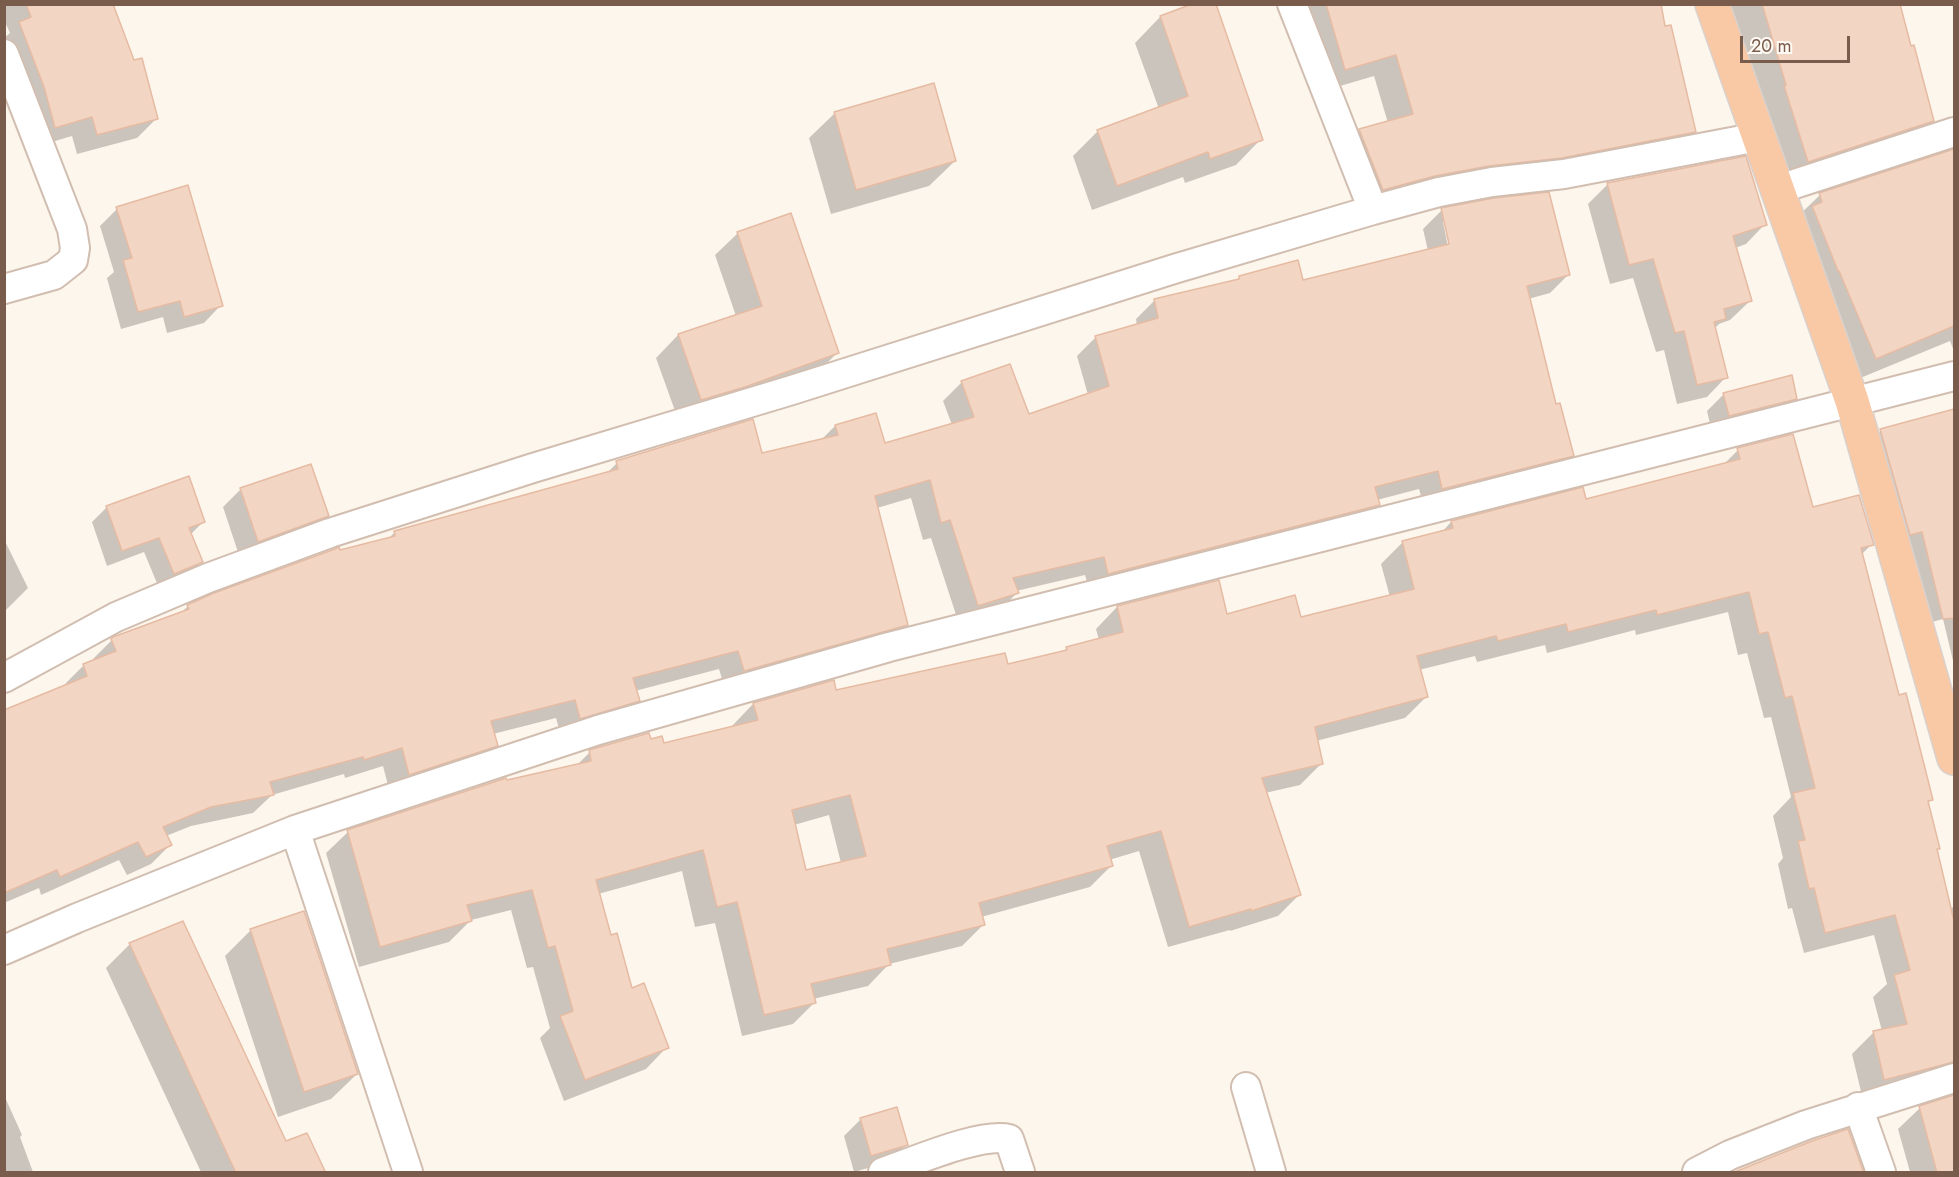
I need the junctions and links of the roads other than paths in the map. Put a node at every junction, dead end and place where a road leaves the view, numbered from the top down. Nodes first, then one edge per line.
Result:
1 (1292, 4) edge
2 (1712, 4) edge
3 (4, 54) edge
4 (1954, 132) edge
5 (1758, 137) junction
6 (1776, 190) junction
7 (1373, 210) junction
8 (4, 289) edge
9 (1954, 376) edge
10 (1852, 401) junction
11 (4, 678) edge
12 (1954, 758) edge
13 (295, 830) junction
14 (4, 950) edge
15 (1954, 1077) edge
16 (1246, 1087) dead end
17 (1858, 1107) junction
18 (408, 1173) edge
19 (883, 1173) edge
20 (1020, 1173) edge
21 (1271, 1173) edge
22 (1697, 1173) edge
23 (1881, 1173) edge

1 - 7 street
2 - 5 highway
3 - 8 street
4 - 6 street
5 - 6 highway
5 - 7 street
6 - 10 highway
7 - 11 street
9 - 10 street
10 - 12 highway
10 - 13 street
13 - 14 street
13 - 18 street
15 - 17 street
16 - 21 street
17 - 22 street
17 - 23 street
19 - 20 street

